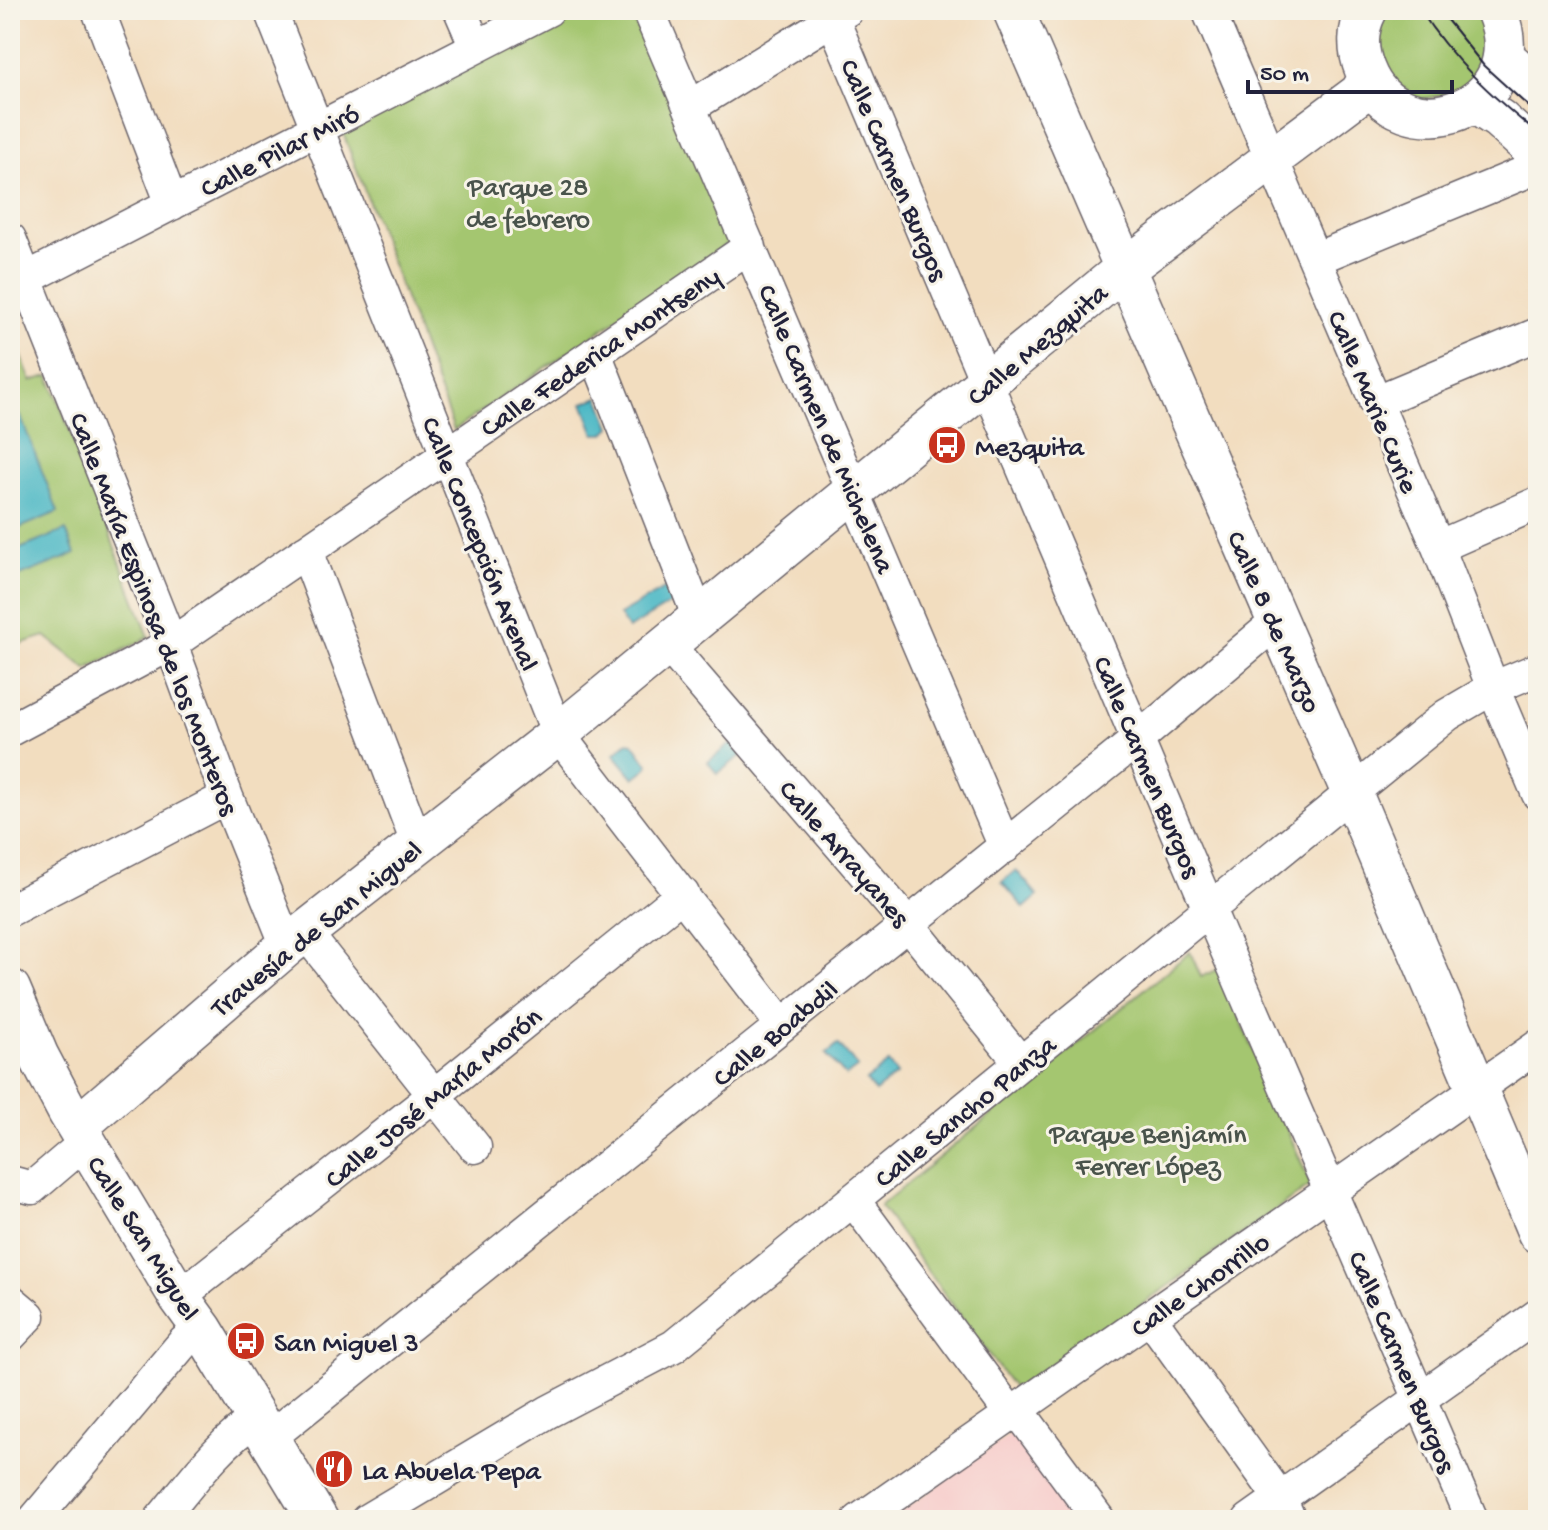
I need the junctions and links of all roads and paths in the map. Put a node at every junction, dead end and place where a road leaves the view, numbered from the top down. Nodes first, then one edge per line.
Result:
1 (98, 10) edge
2 (270, 10) edge
3 (460, 10) edge
4 (548, 10) edge
5 (648, 10) edge
6 (1013, 10) edge
7 (1208, 10) edge
8 (1367, 10) edge
9 (1496, 10) edge
10 (836, 13) edge
11 (476, 47) junction
12 (1504, 57) junction
13 (1368, 79) junction
14 (1538, 87) edge
15 (1474, 103) junction
16 (690, 107) junction
17 (317, 129) junction
18 (1538, 154) edge
19 (1270, 158) junction
20 (1538, 167) edge
21 (172, 204) junction
22 (10, 239) edge
23 (750, 247) junction
24 (1315, 259) junction
25 (1123, 270) junction
26 (18, 283) edge
27 (1538, 334) edge
28 (595, 353) junction
29 (987, 383) junction
30 (1375, 402) junction
31 (448, 454) junction
32 (855, 491) junction
33 (1538, 503) edge
34 (1438, 547) junction
35 (306, 551) junction
36 (699, 618) junction
37 (1278, 626) junction
38 (171, 644) junction
39 (667, 644) junction
40 (1538, 669) edge
41 (1493, 688) junction
42 (10, 730) edge
43 (558, 734) junction
44 (1138, 739) junction
45 (1351, 791) junction
46 (1538, 794) edge
47 (227, 797) junction
48 (417, 843) junction
49 (1005, 847) junction
50 (683, 894) junction
51 (1209, 909) junction
52 (10, 910) edge
53 (908, 924) junction
54 (296, 939) junction
55 (10, 989) edge
56 (782, 1025) junction
57 (1538, 1046) edge
58 (1020, 1062) junction
59 (1477, 1089) junction
60 (433, 1096) junction
61 (82, 1134) junction
62 (475, 1147) dead end
63 (10, 1182) edge
64 (1331, 1191) junction
65 (854, 1201) junction
66 (1538, 1233) edge
67 (179, 1297) junction
68 (10, 1300) edge
69 (1538, 1315) edge
70 (1150, 1317) junction
71 (203, 1330) junction
72 (10, 1336) edge
73 (1421, 1399) junction
74 (1014, 1412) junction
75 (263, 1428) junction
76 (1285, 1509) edge
77 (872, 1517) edge
78 (34, 1520) edge
79 (160, 1520) edge
80 (318, 1520) edge
81 (367, 1520) edge
82 (1099, 1520) edge
83 (1249, 1520) edge
84 (1472, 1520) edge

1 - 21 street
2 - 17 street, Calle Concepción Arenal
3 - 11 street
4 - 11 street, Calle Pilar Miró
5 - 16 street, Calle Carmen de Michelena
6 - 25 street, Calle 8 de Marzo
7 - 19 street, Calle Marie Curie
8 - 13 street
9 - 12 street
10 - 16 street
10 - 29 street, Calle Carmen Burgos
11 - 17 street, Calle Pilar Miró
12 - 14 street
12 - 15 street
13 - 15 street
13 - 19 street, Calle Mezquita
15 - 18 street
16 - 23 street, Calle Carmen de Michelena
17 - 21 street, Calle Pilar Miró
17 - 31 street, Calle Concepción Arenal
19 - 24 street, Calle Marie Curie
19 - 25 street, Calle Mezquita
20 - 24 street
21 - 26 street, Calle Pilar Miró
22 - 26 street, Calle María Espinosa de los Monteros
23 - 28 street, Calle Federica Montseny
23 - 32 street, Calle Carmen de Michelena
24 - 30 street, Calle Marie Curie
25 - 29 street, Calle Mezquita
25 - 37 street, Calle 8 de Marzo
26 - 38 street, Calle María Espinosa de los Monteros
27 - 30 street
28 - 31 street, Calle Federica Montseny
28 - 36 street
29 - 32 street, Calle Mezquita
29 - 44 street, Calle Carmen Burgos
30 - 34 street, Calle Marie Curie
31 - 35 street, Calle Federica Montseny
31 - 43 street, Calle Concepción Arenal
32 - 36 street, Calle Mezquita
32 - 49 street, Calle Carmen de Michelena
33 - 34 street
34 - 41 street, Calle Marie Curie
35 - 38 street, Calle Federica Montseny
35 - 48 street
36 - 39 street, Calle Mezquita
37 - 44 street, Calle Boabdil
37 - 45 street, Calle 8 de Marzo
38 - 42 street, Calle Federica Montseny
38 - 47 street, Calle María Espinosa de los Monteros
39 - 43 street, Calle Mezquita
39 - 53 street, Calle Arrayanes
40 - 41 street, Calle Sancho Panza
41 - 45 street, Calle Sancho Panza
41 - 46 street, Calle Marie Curie
43 - 48 street, Travesía de San Miguel
43 - 50 street, Calle Concepción Arenal
44 - 49 street, Calle Boabdil
44 - 51 street, Calle Carmen Burgos
45 - 51 street, Calle Sancho Panza
45 - 59 street, Calle 8 de Marzo
47 - 52 street
47 - 54 street, Calle María Espinosa de los Monteros
48 - 54 street, Travesía de San Miguel
49 - 53 street, Calle Boabdil
50 - 56 street, Calle Concepción Arenal
50 - 60 street, Calle José María Morón
51 - 58 street, Calle Sancho Panza
51 - 64 street, Calle Carmen Burgos
53 - 56 street, Calle Boabdil
53 - 58 street, Calle Arrayanes
54 - 60 street, Calle María Espinosa de los Monteros
54 - 61 street, Travesía de San Miguel
55 - 61 street, Calle San Miguel
56 - 75 street, Calle Boabdil
57 - 59 street, Calle Chorrillo
58 - 65 street, Calle Sancho Panza
59 - 64 street, Calle Chorrillo
59 - 66 street, Calle 8 de Marzo
60 - 62 street, Calle María Espinosa de los Monteros
60 - 67 street, Calle José María Morón
61 - 63 street
61 - 67 street, Calle San Miguel
64 - 70 street, Calle Chorrillo
64 - 73 street, Calle Carmen Burgos
65 - 74 street
65 - 81 street, Calle Sancho Panza
67 - 71 street, Calle San Miguel
68 - 72 street
69 - 73 street
70 - 74 street, Calle Chorrillo
70 - 76 street
71 - 75 street, Calle San Miguel
71 - 78 street
73 - 76 street
73 - 84 street, Calle Carmen Burgos
74 - 77 street, Calle Chorrillo
74 - 82 street
75 - 79 street, Calle Boabdil
75 - 80 street, Calle San Miguel
76 - 83 street

